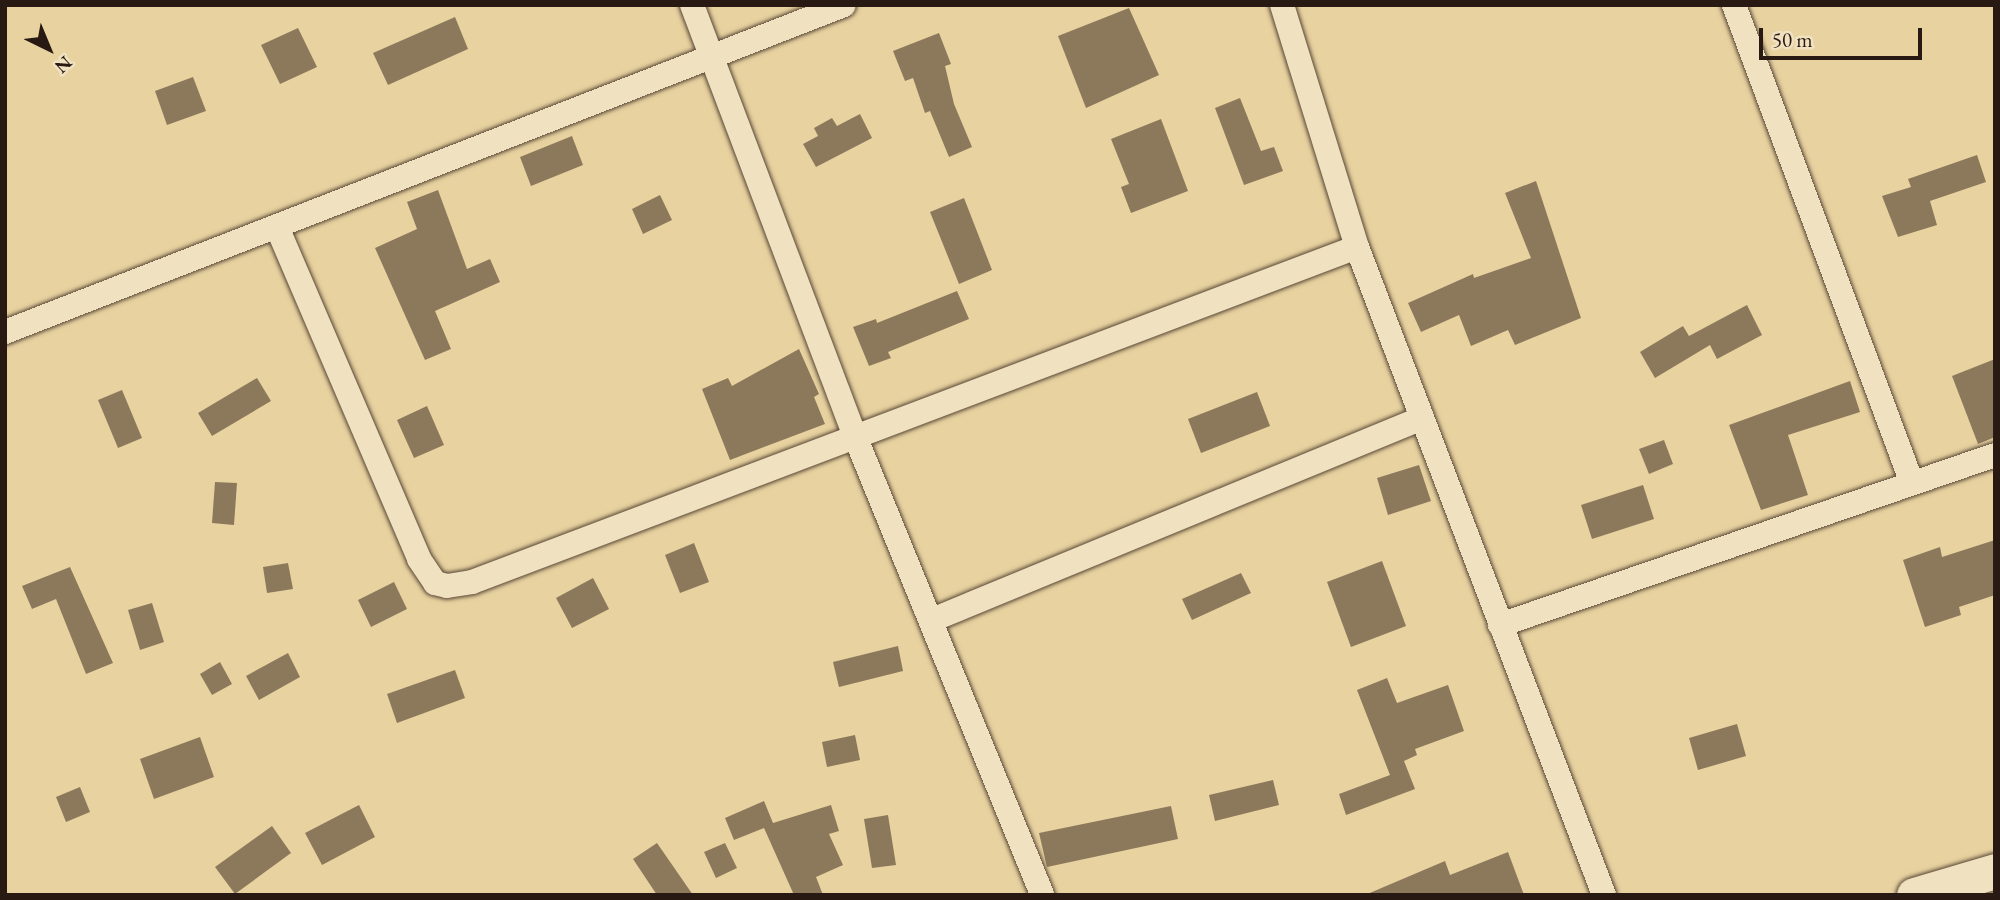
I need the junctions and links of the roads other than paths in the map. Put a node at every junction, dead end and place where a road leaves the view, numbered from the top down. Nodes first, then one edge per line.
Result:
1 (692, 5) edge
2 (845, 5) edge
3 (1282, 5) edge
4 (1734, 5) edge
5 (710, 59) junction
6 (277, 227) junction
7 (1357, 247) junction
8 (5, 332) edge
9 (1422, 418) junction
10 (855, 436) junction
11 (1995, 455) edge
12 (1912, 483) junction
13 (932, 620) junction
14 (1500, 625) junction
15 (1995, 871) edge
16 (1927, 893) edge
17 (1042, 895) edge
18 (1604, 895) edge

1 - 5 street
2 - 5 street
3 - 7 street
4 - 12 street
5 - 6 street
5 - 10 street
6 - 8 street
6 - 10 street
7 - 9 street
7 - 10 street
9 - 13 street
9 - 14 street
10 - 13 street
11 - 12 street
12 - 14 street
13 - 17 street
14 - 18 street
15 - 16 main road

